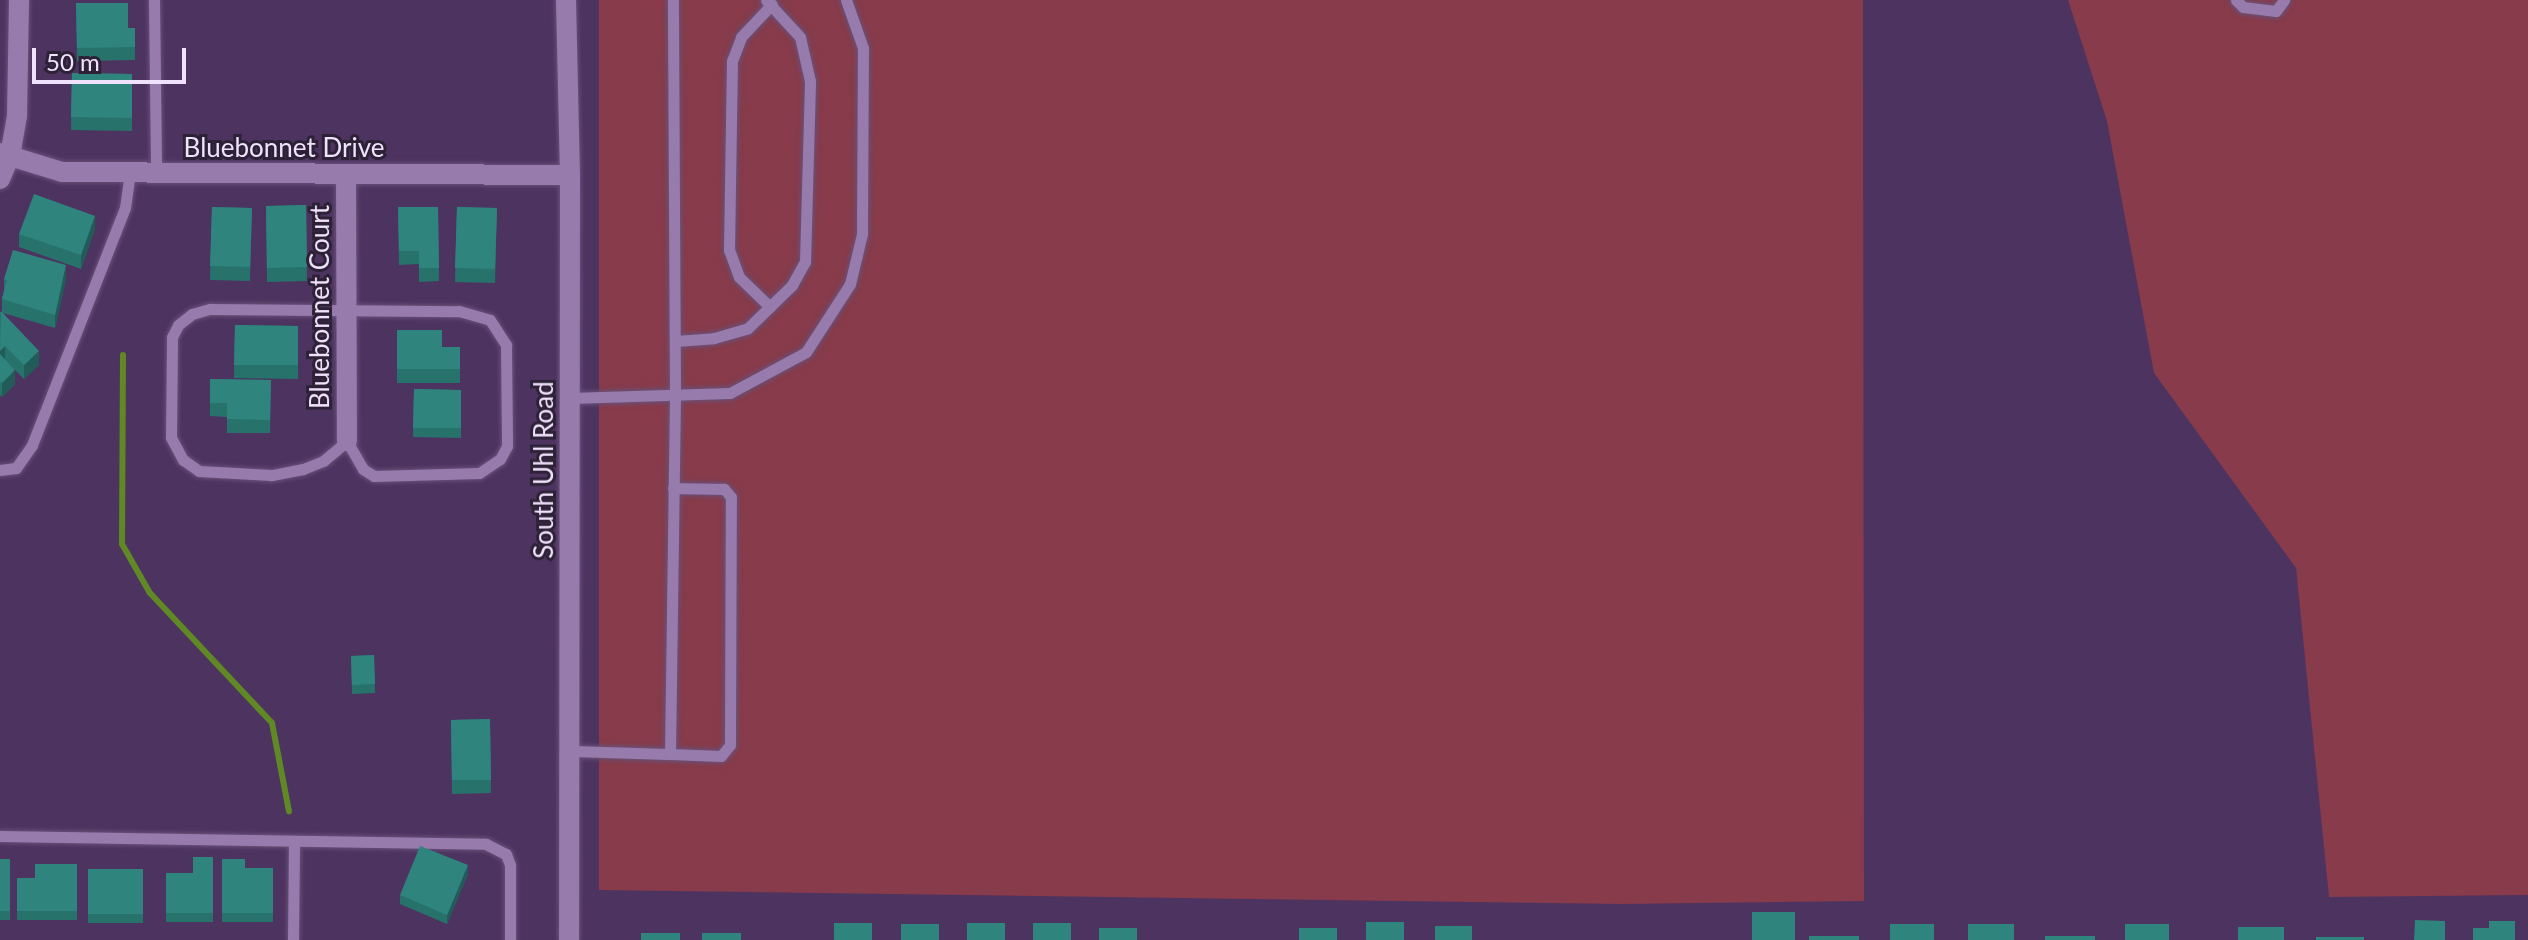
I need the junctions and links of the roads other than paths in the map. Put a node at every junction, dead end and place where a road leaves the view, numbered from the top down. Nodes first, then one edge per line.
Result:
1 (19, 0) edge
2 (154, 0) edge
3 (566, 0) edge
4 (673, 0) edge
5 (846, 0) edge
6 (2236, 0) edge
7 (2284, 0) edge
8 (769, 2) edge
9 (5, 155) edge
10 (130, 173) junction
11 (156, 173) junction
12 (346, 174) junction
13 (570, 175) junction
14 (0, 179) edge
15 (770, 307) junction
16 (346, 310) junction
17 (675, 341) junction
18 (675, 395) junction
19 (570, 398) junction
20 (347, 441) junction
21 (0, 470) edge
22 (673, 488) junction
23 (570, 751) junction
24 (670, 754) junction
25 (0, 836) edge
26 (294, 841) junction
27 (293, 940) edge
28 (510, 940) edge
29 (569, 940) edge

1 - 9 street
2 - 11 lane
3 - 13 street, South Uhl Road
4 - 17 lane
5 - 18 lane
6 - 7 lane
8 - 15 lane
8 - 15 lane
9 - 10 street, Bluebonnet Drive
9 - 14 street
10 - 11 street, Bluebonnet Drive
10 - 21 lane
11 - 12 street, Bluebonnet Drive
12 - 13 street, Bluebonnet Drive
12 - 16 street, Bluebonnet Court
13 - 19 street, South Uhl Road
15 - 17 lane
16 - 20 street, Bluebonnet Court
16 - 20 lane
16 - 20 lane
17 - 18 lane
18 - 19 lane
18 - 22 lane
19 - 23 street, South Uhl Road
22 - 24 lane
22 - 24 lane
23 - 24 lane
23 - 29 street, South Uhl Road
25 - 26 lane
26 - 27 lane
26 - 28 lane

